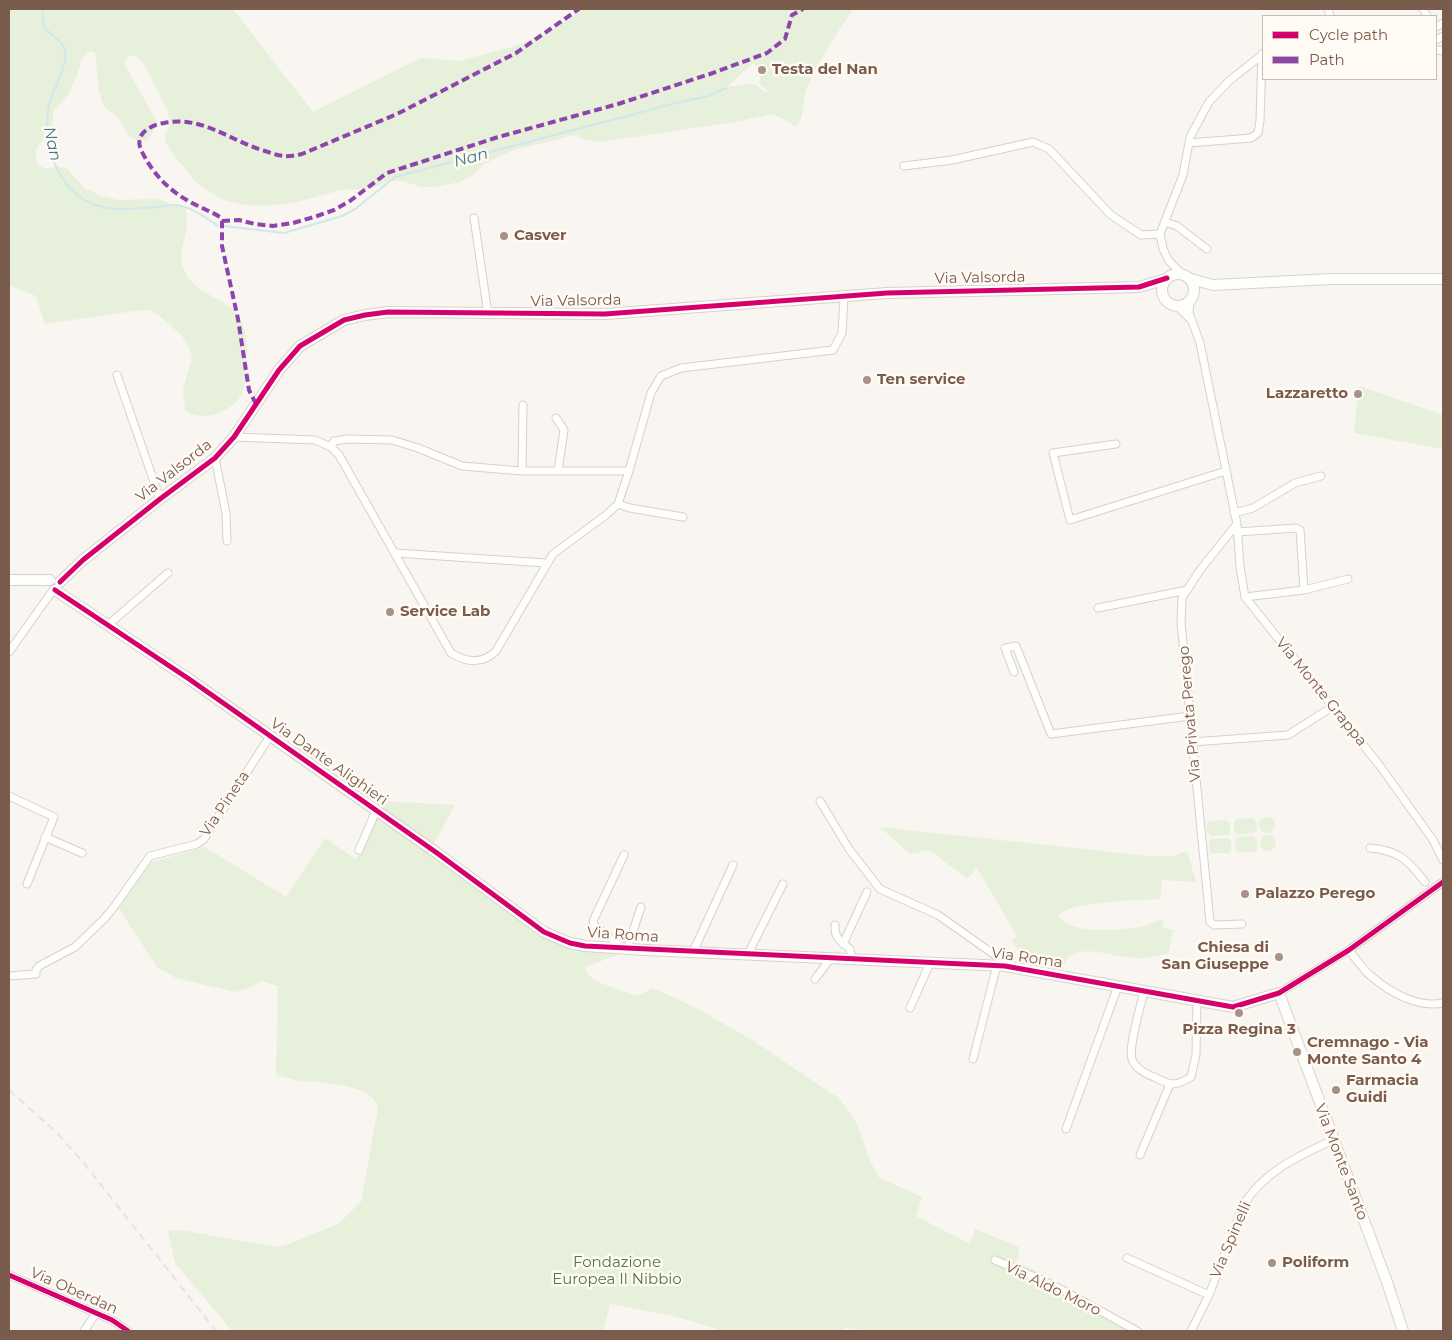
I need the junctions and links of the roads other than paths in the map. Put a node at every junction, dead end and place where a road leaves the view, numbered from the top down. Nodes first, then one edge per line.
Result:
1 (1262, 55) edge
2 (1262, 76) edge
3 (1189, 143) junction
4 (904, 166) dead end
5 (474, 218) dead end
6 (1166, 222) junction
7 (1160, 234) junction
8 (1197, 240) junction
9 (1194, 248) dead end
10 (1207, 249) dead end
11 (1169, 261) junction
12 (1186, 277) junction
13 (1166, 278) junction
14 (1443, 279) edge
15 (1213, 285) junction
16 (1139, 288) junction
17 (844, 297) junction
18 (1164, 298) junction
19 (1192, 298) junction
20 (1177, 306) junction
21 (488, 314) junction
22 (1191, 320) junction
23 (117, 375) dead end
24 (523, 406) dead end
25 (556, 418) dead end
26 (234, 437) junction
27 (1116, 444) dead end
28 (331, 447) junction
29 (215, 458) junction
30 (522, 471) junction
31 (558, 471) junction
32 (629, 471) junction
33 (1226, 471) junction
34 (1322, 476) dead end
35 (160, 499) junction
36 (618, 504) junction
37 (1234, 513) junction
38 (683, 517) dead end
39 (1237, 528) junction
40 (228, 541) dead end
41 (395, 553) junction
42 (546, 563) junction
43 (168, 574) dead end
44 (1348, 579) dead end
45 (9, 580) edge
46 (54, 585) junction
47 (1187, 590) junction
48 (1304, 590) junction
49 (1245, 597) junction
50 (1098, 608) dead end
51 (108, 625) junction
52 (9, 652) edge
53 (1014, 672) dead end
54 (1332, 707) junction
55 (1190, 716) junction
56 (270, 736) junction
57 (1192, 742) junction
58 (9, 796) edge
59 (820, 801) dead end
60 (376, 811) junction
61 (46, 838) junction
62 (1370, 848) dead end
63 (359, 850) dead end
64 (82, 853) dead end
65 (624, 855) dead end
66 (1443, 860) edge
67 (733, 865) dead end
68 (1426, 882) dead end
69 (1443, 882) edge
70 (27, 884) dead end
71 (783, 884) dead end
72 (867, 892) dead end
73 (641, 907) dead end
74 (1242, 924) dead end
75 (835, 925) dead end
76 (570, 943) joint
77 (843, 944) junction
78 (625, 949) junction
79 (1349, 950) junction
80 (693, 952) junction
81 (748, 954) junction
82 (831, 958) junction
83 (852, 959) junction
84 (930, 963) junction
85 (997, 965) junction
86 (1012, 967) junction
87 (9, 976) edge
88 (815, 978) dead end
89 (1118, 986) junction
90 (1144, 991) junction
91 (1279, 993) junction
92 (1197, 1000) junction
93 (1443, 1003) edge
94 (910, 1008) dead end
95 (973, 1059) dead end
96 (1170, 1084) junction
97 (1066, 1128) dead end
98 (1333, 1140) junction
99 (1140, 1155) dead end
100 (1127, 1258) dead end
101 (995, 1260) dead end
102 (9, 1275) edge
103 (1209, 1294) junction
104 (96, 1313) junction
105 (125, 1329) edge
106 (84, 1331) edge
107 (132, 1331) edge
108 (1137, 1331) edge
109 (1191, 1331) edge
110 (1403, 1331) edge

1 - 3 street
2 - 3 street
3 - 6 street
4 - 7 street
5 - 21 street
6 - 7 street
6 - 8 street
7 - 11 street
8 - 9 street
8 - 10 street
11 - 12 street
11 - 13 street
12 - 13 street
12 - 15 street
12 - 19 street
13 - 16 street, Via Valsorda
13 - 18 street
14 - 15 street
15 - 19 street
16 - 17 street, Via Valsorda
16 - 18 street, Via Valsorda
17 - 21 street, Via Valsorda
17 - 32 street
18 - 20 street
19 - 20 street
19 - 22 street, Via Monte Grappa
20 - 22 street, Via Monte Grappa
21 - 26 street, Via Valsorda
22 - 33 street, Via Monte Grappa
23 - 35 street
24 - 30 street
25 - 31 street
26 - 28 street
26 - 29 street, Via Valsorda
27 - 33 street
28 - 30 street
28 - 41 street
29 - 35 street, Via Valsorda
29 - 40 street
30 - 31 street
31 - 32 street
32 - 36 street
33 - 37 street, Via Monte Grappa
34 - 37 street
35 - 46 street, Via Valsorda
36 - 38 street
36 - 42 street
37 - 39 street, Via Monte Grappa
39 - 47 street, Via Privata Perego
39 - 48 street
39 - 49 street, Via Monte Grappa
41 - 42 street
41 - 42 street
43 - 51 street
44 - 48 street
45 - 46 street
46 - 51 street, Via Dante Alighieri
46 - 52 street
47 - 50 street
47 - 55 street, Via Privata Perego
48 - 49 street
49 - 54 street, Via Monte Grappa
51 - 56 street, Via Dante Alighieri
53 - 55 street
54 - 57 street
54 - 66 street, Via Monte Grappa
55 - 57 street, Via Privata Perego
56 - 60 street, Via Dante Alighieri
56 - 87 street, Via Pineta
57 - 74 street, Via Privata Perego
58 - 61 street
59 - 86 street
60 - 63 street
60 - 76 street, Via Dante Alighieri
61 - 64 street
61 - 70 street
62 - 68 street
65 - 78 street
67 - 80 street
69 - 79 street, Via Roma
71 - 81 street
72 - 77 street
73 - 78 street, Via Roma
75 - 77 street
76 - 78 street, Via Roma
77 - 83 street
78 - 80 street, Via Roma
79 - 91 street, Via Roma
79 - 93 street
80 - 81 street, Via Roma
81 - 82 street, Via Roma
82 - 83 street, Via Roma
82 - 88 street
83 - 84 street, Via Roma
84 - 85 street, Via Roma
84 - 94 street
85 - 86 street, Via Roma
85 - 95 street, Via Roma
86 - 89 street, Via Roma
89 - 90 street, Via Roma
89 - 97 street
90 - 92 street, Via Roma
90 - 96 street
91 - 92 street, Via Roma
91 - 98 street, Via Monte Santo
92 - 96 street
96 - 99 street
98 - 103 street, Via Spinelli
98 - 110 street, Via Monte Santo
100 - 103 street, Via Spinelli
101 - 108 street, Via Aldo Moro
102 - 104 street, Via Oberdan
103 - 109 street, Via Spinelli
104 - 105 street, Via Oberdan
104 - 106 street
105 - 107 street, Via Oberdan

